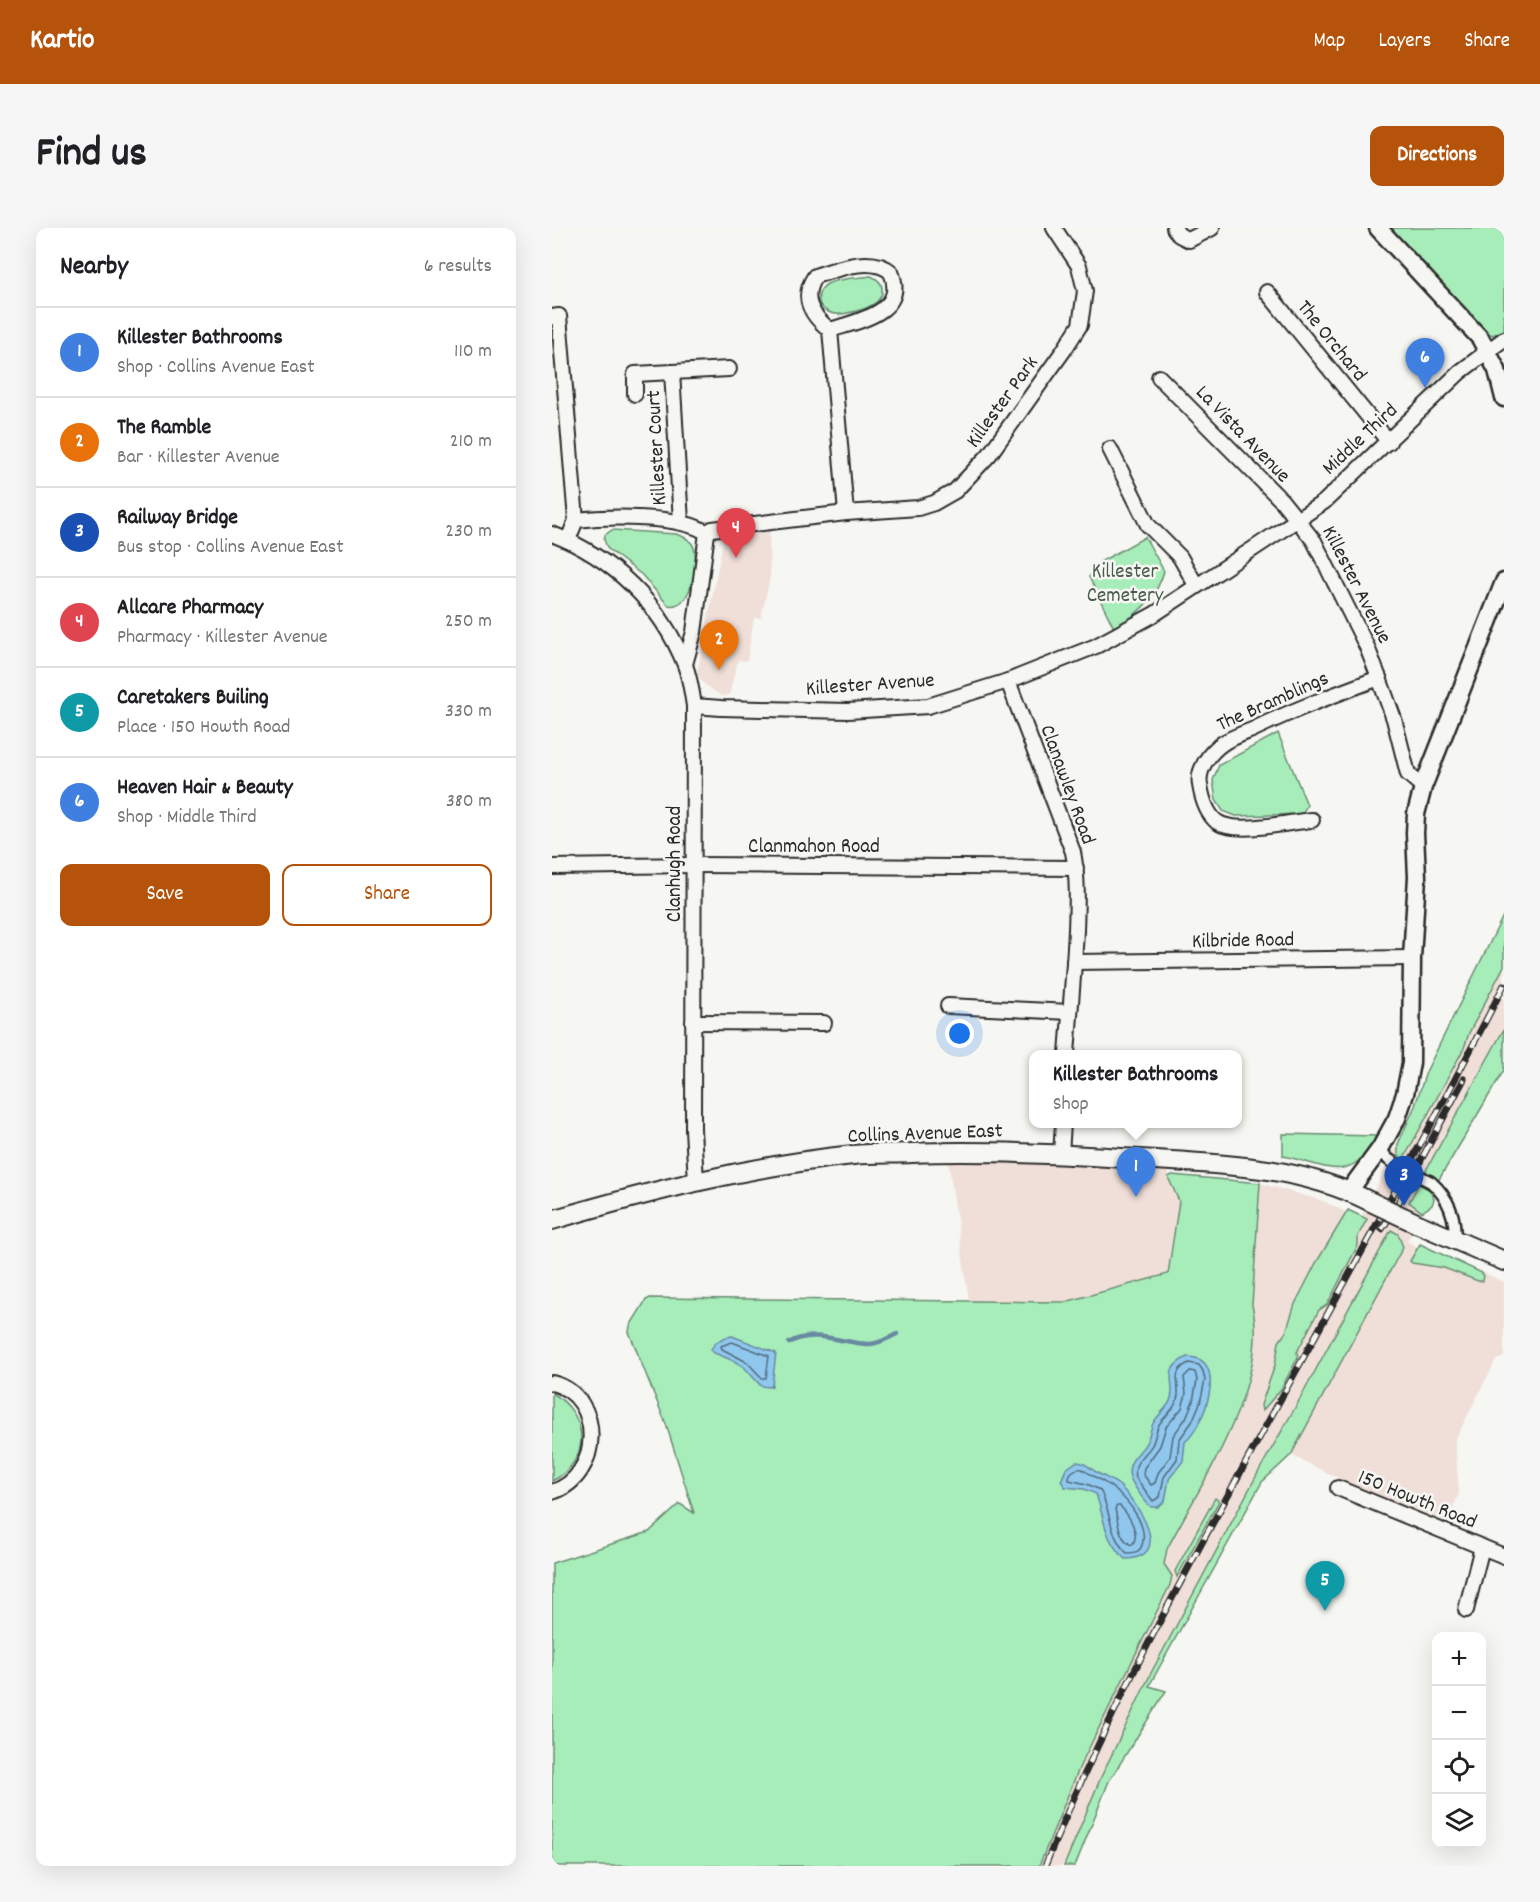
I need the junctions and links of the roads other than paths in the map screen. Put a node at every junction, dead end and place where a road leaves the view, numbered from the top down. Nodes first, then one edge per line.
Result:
1 (1054, 228) edge
2 (1174, 228) edge
3 (1212, 228) edge
4 (1378, 228) edge
5 (1267, 292) dead end
6 (552, 317) edge
7 (830, 330) junction
8 (1504, 339) edge
9 (1488, 350) junction
10 (729, 369) dead end
11 (672, 372) junction
12 (1159, 376) dead end
13 (635, 394) dead end
14 (1504, 398) edge
15 (1389, 442) junction
16 (1110, 449) dead end
17 (846, 513) junction
18 (576, 520) junction
19 (1298, 520) junction
20 (681, 522) junction
21 (552, 534) edge
22 (707, 534) junction
23 (568, 540) junction
24 (1504, 582) edge
25 (1196, 585) junction
26 (684, 664) junction
27 (1379, 678) junction
28 (1008, 681) junction
29 (694, 706) junction
30 (1423, 787) junction
31 (1312, 820) dead end
32 (694, 865) junction
33 (552, 867) edge
34 (1076, 868) junction
35 (1412, 958) junction
36 (1074, 962) junction
37 (948, 1006) dead end
38 (1070, 1012) junction
39 (693, 1022) junction
40 (824, 1023) dead end
41 (1067, 1050) edge
42 (1063, 1128) edge
43 (1380, 1149) junction
44 (1061, 1154) junction
45 (696, 1181) junction
46 (1349, 1191) junction
47 (552, 1220) edge
48 (1454, 1240) junction
49 (1504, 1261) edge
50 (552, 1383) edge
51 (1338, 1488) dead end
52 (552, 1492) edge
53 (1482, 1547) junction
54 (1504, 1556) edge
55 (1466, 1610) dead end

1 - 17 street, Killester Park
2 - 3 street
4 - 9 street
5 - 15 street, The Orchard
6 - 18 street
7 - 7 street
7 - 17 street
8 - 9 street, Middle Third
9 - 14 street
9 - 15 street, Middle Third
10 - 11 street, Killester Court
11 - 13 street, Killester Court
11 - 20 street, Killester Court
12 - 19 street, La Vista Avenue
15 - 19 street, Middle Third
16 - 25 street
17 - 22 street, Killester Park
18 - 20 street
18 - 23 street
19 - 25 street, Killester Avenue
19 - 27 street, Killester Avenue
20 - 22 street
21 - 23 street
22 - 26 street
23 - 26 street
24 - 30 street
25 - 28 street, Killester Avenue
26 - 29 street
27 - 30 street, Killester Avenue
27 - 31 street, The Bramblings
28 - 29 street, Killester Avenue
28 - 34 street, Clanawley Road
29 - 32 street, Clanhugh Road
30 - 35 street
32 - 33 street, Clanmahon Road
32 - 34 street, Clanmahon Road
32 - 39 street, Clanhugh Road
34 - 36 street, Clanawley Road
35 - 36 street, Kilbride Road
35 - 43 street
36 - 38 street, Clanawley Road
37 - 38 street
38 - 41 street, Clanawley Road
39 - 40 street
39 - 45 street, Clanhugh Road
42 - 44 street
43 - 46 street
43 - 48 street, bridge
44 - 45 main road, Collins Avenue East
44 - 46 main road, Collins Avenue East
45 - 47 main road, Collins Avenue East
46 - 48 main road, Collins Avenue East, bridge
48 - 49 main road, Collins Avenue East
50 - 52 street
51 - 53 street, 150 Howth Road
53 - 54 street, 150 Howth Road
53 - 55 street, 150 Howth Road

